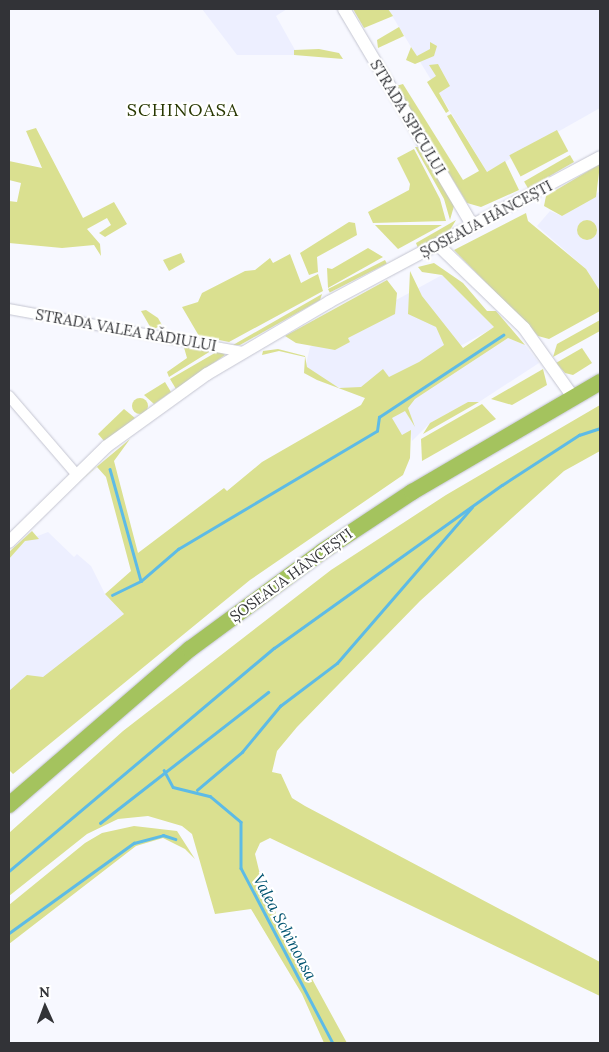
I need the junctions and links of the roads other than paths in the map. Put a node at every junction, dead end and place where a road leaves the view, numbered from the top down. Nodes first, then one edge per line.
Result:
1 (344, 9) edge
2 (600, 157) edge
3 (473, 226) junction
4 (437, 244) junction
5 (9, 309) edge
6 (243, 352) junction
7 (600, 382) edge
8 (9, 396) edge
9 (573, 397) junction
10 (76, 474) junction
11 (9, 542) edge
12 (9, 805) edge

1 - 3 street, STRADA SPICULUI
2 - 3 street, ȘOSEAUA HÂNCEȘTI
3 - 4 street, ȘOSEAUA HÂNCEȘTI
4 - 6 street, ȘOSEAUA HÂNCEȘTI
4 - 9 street
5 - 6 street, STRADA VALEA RĂDIULUI
6 - 10 street, ȘOSEAUA HÂNCEȘTI
7 - 9 highway, ȘOSEAUA HÂNCEȘTI
8 - 10 street
9 - 12 highway, ȘOSEAUA HÂNCEȘTI
10 - 11 street, ȘOSEAUA HÂNCEȘTI

